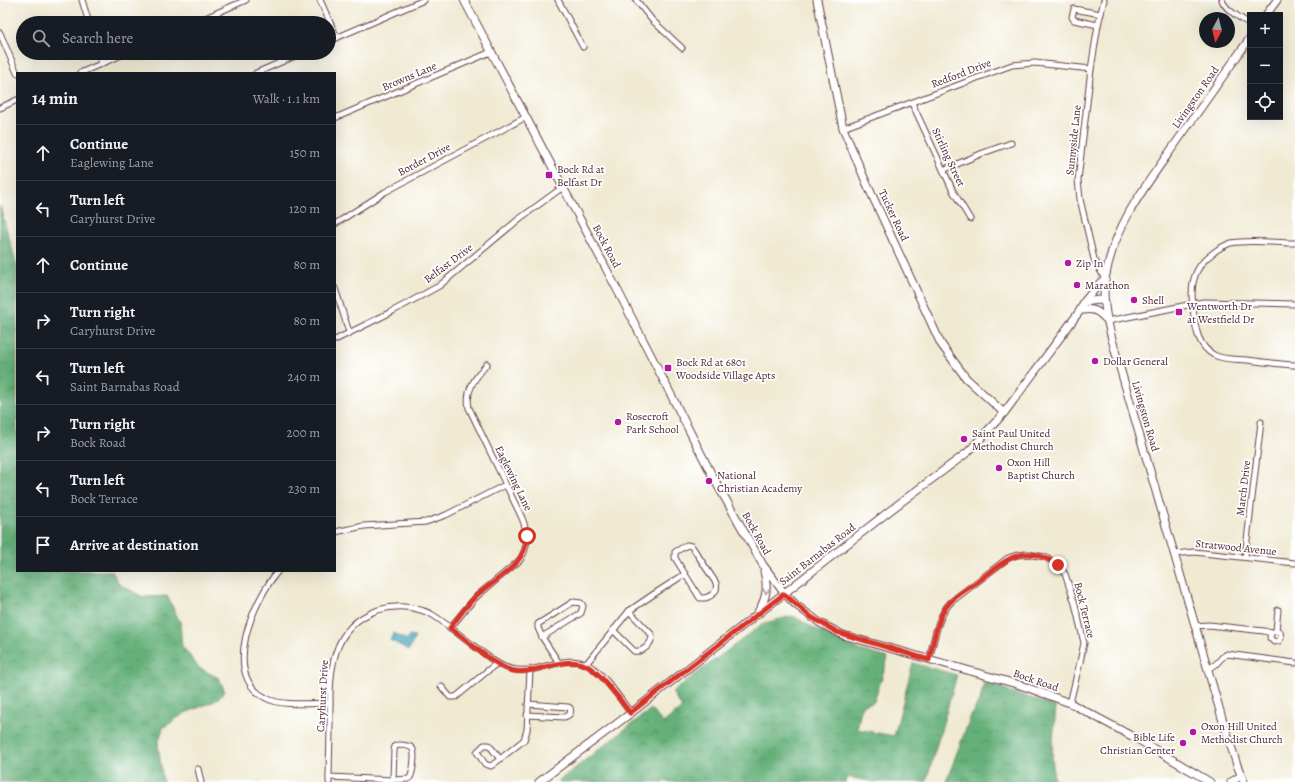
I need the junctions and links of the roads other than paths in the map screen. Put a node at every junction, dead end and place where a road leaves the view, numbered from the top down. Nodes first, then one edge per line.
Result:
1 (82, 0) edge
2 (246, 0) edge
3 (320, 0) edge
4 (424, 0) edge
5 (464, 0) edge
6 (558, 0) edge
7 (636, 0) edge
8 (817, 0) edge
9 (1104, 0) edge
10 (1222, 0) edge
11 (1277, 0) edge
12 (234, 2) edge
13 (1268, 12) edge
14 (1101, 14) junction
15 (87, 16) edge
16 (207, 16) edge
17 (327, 16) edge
18 (1247, 22) edge
19 (1098, 25) junction
20 (0, 33) edge
21 (337, 38) edge
22 (1247, 42) edge
23 (583, 47) dead end
24 (682, 48) dead end
25 (491, 52) junction
26 (101, 60) edge
27 (111, 60) edge
28 (286, 60) edge
29 (102, 64) junction
30 (1091, 69) junction
31 (17, 72) edge
32 (82, 72) edge
33 (258, 72) edge
34 (16, 100) edge
35 (912, 103) junction
36 (0, 108) edge
37 (526, 117) junction
38 (336, 118) edge
39 (843, 128) junction
40 (1011, 143) dead end
41 (943, 170) junction
42 (563, 188) junction
43 (970, 219) dead end
44 (336, 223) edge
45 (1295, 243) edge
46 (1105, 279) junction
47 (336, 291) edge
48 (1105, 302) junction
49 (1192, 304) junction
50 (1295, 304) edge
51 (1082, 308) junction
52 (1108, 321) junction
53 (348, 332) junction
54 (336, 339) edge
55 (487, 364) dead end
56 (1295, 365) edge
57 (1004, 413) junction
58 (1261, 422) dead end
59 (505, 485) junction
60 (336, 532) edge
61 (1174, 554) junction
62 (1245, 557) junction
63 (1295, 563) edge
64 (763, 565) junction
65 (277, 572) edge
66 (685, 574) junction
67 (784, 594) junction
68 (1278, 610) dead end
69 (630, 611) junction
70 (756, 616) junction
71 (1195, 626) junction
72 (450, 628) junction
73 (613, 630) junction
74 (542, 638) junction
75 (929, 660) junction
76 (497, 663) junction
77 (559, 663) junction
78 (1295, 663) edge
79 (586, 664) junction
80 (1208, 668) junction
81 (530, 670) junction
82 (441, 686) dead end
83 (330, 703) junction
84 (1070, 703) junction
85 (528, 704) junction
86 (630, 713) junction
87 (527, 715) junction
88 (500, 759) junction
89 (198, 769) dead end
90 (1242, 779) edge
91 (329, 780) edge
92 (393, 780) junction
93 (201, 782) edge
94 (539, 782) edge
95 (1210, 782) edge
96 (1231, 782) edge

1 - 15 street
2 - 12 street
3 - 17 street
4 - 21 street
5 - 25 main road, Bock Road
6 - 23 street
7 - 24 street
8 - 39 main road, Tucker Road
9 - 14 street, Sunnyside Lane
10 - 18 street
11 - 13 main road
12 - 16 street
14 - 19 street, Sunnyside Lane
14 - 19 street
19 - 30 street, Sunnyside Lane
20 - 31 street
22 - 46 main road, Livingston Road
25 - 37 main road, Bock Road
25 - 38 street, Browns Lane
26 - 29 street
27 - 29 street
28 - 33 street
29 - 32 street
30 - 35 street, Redford Drive
30 - 46 street, Sunnyside Lane
34 - 36 street
35 - 39 street, Redford Drive
35 - 41 street, Stirling Street
37 - 42 main road, Bock Road
37 - 44 street, Border Drive
39 - 57 main road, Tucker Road
40 - 41 street
41 - 43 street, Stirling Street
42 - 53 street, Belfast Drive
42 - 64 main road, Bock Road
45 - 49 street
46 - 48 main road, Livingston Road
46 - 51 main road, Saint Barnabas Road
47 - 53 street
48 - 51 main road
48 - 52 main road, Livingston Road
49 - 50 street
49 - 52 street
49 - 56 street
51 - 52 main road
51 - 57 main road, Saint Barnabas Road
52 - 61 main road, Livingston Road
53 - 54 street, Belfast Drive
55 - 59 street, Eaglewing Lane
57 - 67 main road, Saint Barnabas Road
58 - 62 street, March Drive
59 - 60 street
59 - 72 street, Eaglewing Lane
61 - 62 street, Stratwood Avenue
61 - 71 main road, Livingston Road
62 - 63 street, Stratwood Avenue
64 - 67 main road, Bock Road
64 -> 70 main road
65 - 83 street
66 - 66 street
66 - 69 street
67 - 70 main road, Saint Barnabas Road
67 - 75 main road, Bock Road
68 - 71 street
69 - 73 street
69 - 73 street
70 - 86 main road, Saint Barnabas Road
71 - 80 main road, Livingston Road
72 - 76 street, Caryhurst Drive
72 - 83 street, Caryhurst Drive
73 - 79 street
74 - 74 street
74 - 77 street
75 - 84 main road, Bock Road
75 - 84 street, Bock Terrace
76 - 81 street, Caryhurst Drive
76 - 82 street
77 - 79 street, Caryhurst Drive
77 - 81 street, Caryhurst Drive
78 - 80 street
79 - 86 street
80 - 90 main road, Livingston Road
81 - 85 street
83 - 91 street, Caryhurst Drive
84 - 95 main road, Bock Road
85 - 87 street
85 - 87 street
86 - 94 main road, Saint Barnabas Road
87 - 88 street
88 - 88 street
89 - 93 street
90 - 96 main road
91 - 92 street
92 - 92 street

